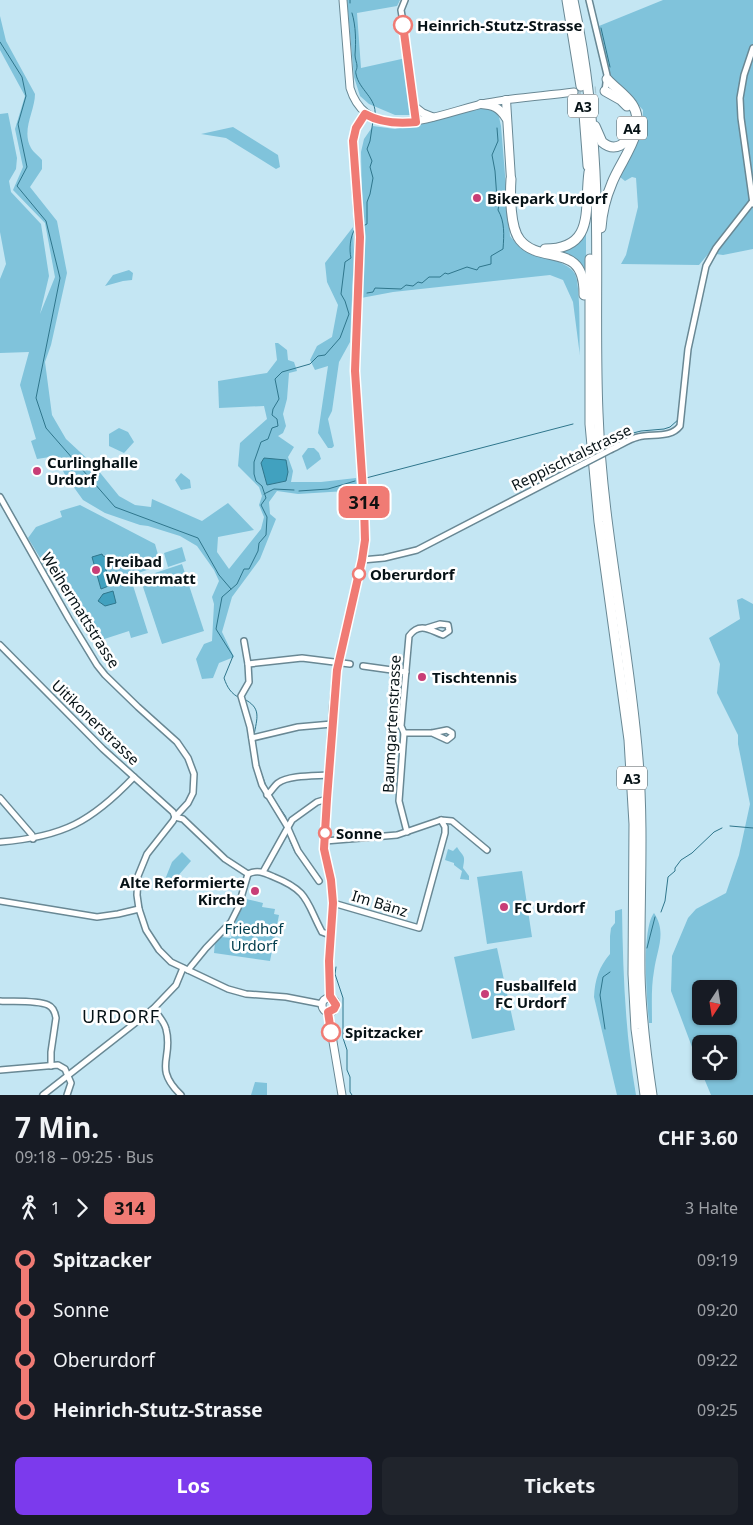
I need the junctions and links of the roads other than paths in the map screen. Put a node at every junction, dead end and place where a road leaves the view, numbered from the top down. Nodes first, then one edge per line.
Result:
1 (343, 0) edge
2 (405, 0) edge
3 (567, 0) edge
4 (573, 0) edge
5 (589, 0) edge
6 (753, 48) edge
7 (607, 79) junction
8 (601, 90) junction
9 (574, 92) tunnel mouth
10 (627, 98) junction
11 (506, 100) junction
12 (480, 104) junction
13 (414, 106) junction
14 (590, 109) junction
15 (367, 115) junction
16 (434, 118) junction
17 (507, 119) junction
18 (416, 122) junction
19 (589, 172) junction
20 (511, 179) joint
21 (752, 203) edge
22 (556, 252) junction
23 (596, 273) junction
24 (590, 331) junction
25 (0, 497) edge
26 (362, 560) junction
27 (427, 628) dead end
28 (244, 641) dead end
29 (0, 645) edge
30 (339, 662) junction
31 (248, 664) junction
32 (350, 664) dead end
33 (363, 666) dead end
34 (406, 672) junction
35 (332, 724) junction
36 (404, 733) junction
37 (432, 733) dead end
38 (253, 738) junction
39 (328, 775) junction
40 (134, 777) junction
41 (269, 794) junction
42 (0, 798) edge
43 (327, 799) junction
44 (175, 817) junction
45 (440, 820) junction
46 (288, 826) junction
47 (407, 832) junction
48 (33, 839) junction
49 (325, 841) junction
50 (0, 842) edge
51 (488, 850) dead end
52 (263, 872) junction
53 (248, 874) junction
54 (320, 881) dead end
55 (0, 901) edge
56 (333, 903) junction
57 (139, 909) junction
58 (330, 935) junction
59 (186, 969) junction
60 (330, 998) junction
61 (0, 1001) edge
62 (322, 1004) junction
63 (153, 1009) junction
64 (328, 1012) junction
65 (52, 1066) junction
66 (0, 1070) edge
67 (68, 1076) junction
68 (43, 1095) edge
69 (67, 1095) edge
70 (181, 1095) edge
71 (342, 1095) edge
72 (645, 1095) edge
73 (652, 1095) edge

1 - 15 main road
2 - 13 street
3 - 19 highway, A3
4 - 14 highway, A3
5 - 7 street
6 - 21 street
7 - 8 street
7 - 10 highway, A4
8 - 10 highway, A4
8 - 14 highway, A4
9 - 11 main road
10 - 23 highway, A4
11 - 12 main road
11 - 17 main road
12 - 16 main road
12 - 17 main road
13 - 16 main road
13 - 18 street
14 - 23 highway, A3
15 - 18 main road
15 - 26 main road
16 - 18 main road
17 - 20 main road
19 - 22 highway
19 - 24 highway, A3
20 - 22 highway
21 - 26 street, Reppischtalstrasse, bridge
22 - 24 highway
23 - 73 highway, A3
24 - 72 highway, A3
25 - 44 street, Weihermattstrasse
26 - 30 main road
27 - 34 street, Baumgartenstrasse
28 - 31 street
29 - 40 street, Uitikonerstrasse
30 - 31 street
30 - 32 street
30 - 35 main road
31 - 38 street
33 - 34 street
34 - 36 street, Baumgartenstrasse
35 - 38 street
35 - 39 main road
36 - 37 street
36 - 47 street, Baumgartenstrasse
38 - 41 street
39 - 41 street
39 - 43 main road
40 - 44 street, Uitikonerstrasse
40 - 48 street
41 - 46 street
42 - 48 street
43 - 46 street
43 - 49 main road
44 - 53 street, Uitikonerstrasse
44 - 57 street, Weihermattstrasse
45 - 47 street
45 - 51 street
45 - 56 street, Im Bänz
46 - 52 street
46 - 54 street
47 - 49 street
48 - 50 street
49 - 56 main road
52 - 53 street
52 - 58 street
53 - 59 street
55 - 57 street
56 - 58 main road
57 - 59 street, Weihermattstrasse
58 - 60 main road
59 - 62 street, Weihermattstrasse
59 - 63 street
60 - 62 main road
60 - 64 main road
61 - 65 street
62 - 64 main road
63 - 67 street
63 - 70 street
64 - 71 main road
65 - 66 street
65 - 67 street
67 - 68 street
67 - 69 street

